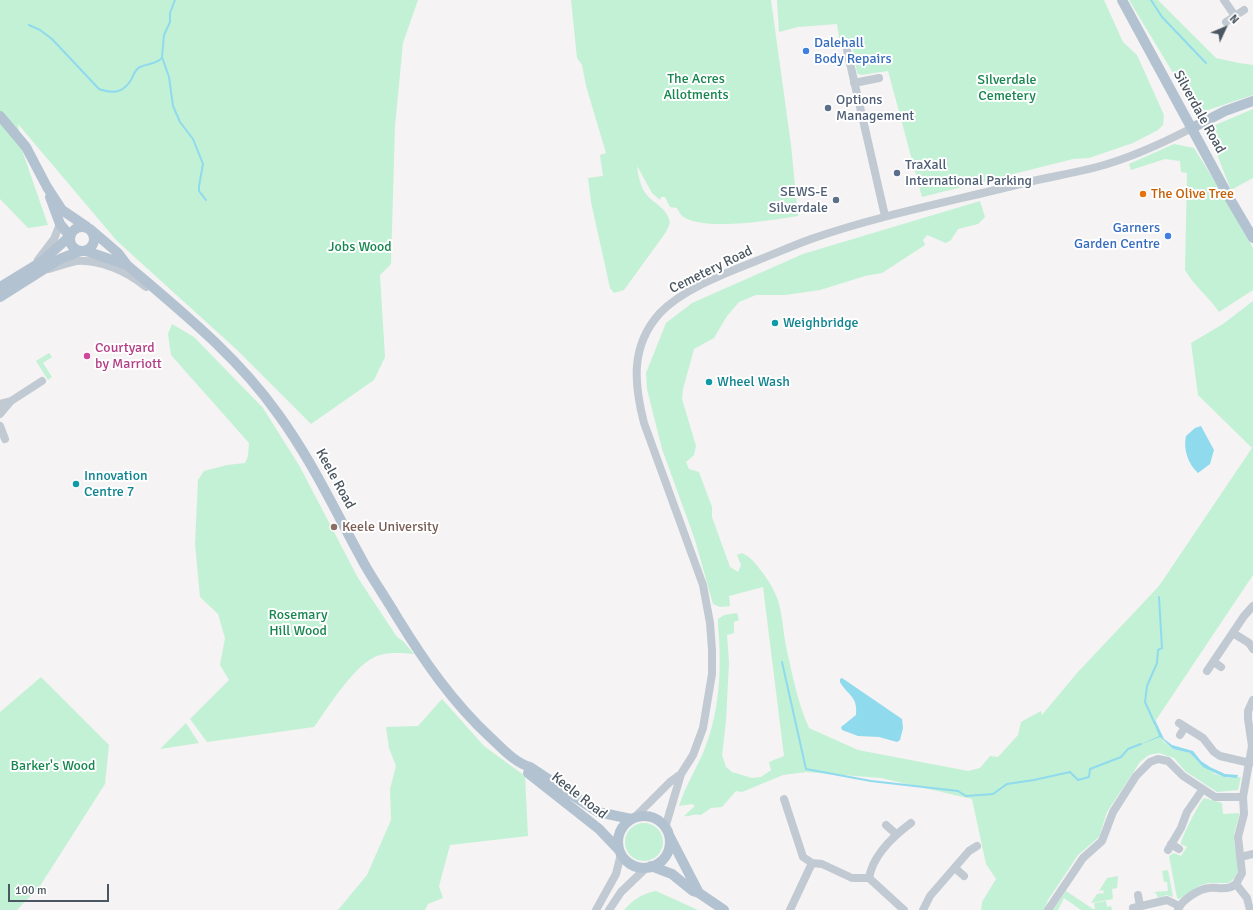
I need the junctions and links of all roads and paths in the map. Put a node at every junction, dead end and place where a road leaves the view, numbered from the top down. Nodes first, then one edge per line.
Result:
1 (1122, 0) edge
2 (1224, 0) edge
3 (1244, 10) dead end
4 (1235, 16) junction
5 (1226, 22) dead end
6 (847, 50) dead end
7 (879, 78) dead end
8 (854, 84) junction
9 (1253, 101) edge
10 (0, 116) edge
11 (1192, 128) junction
12 (47, 187) junction
13 (885, 216) junction
14 (60, 224) junction
15 (89, 228) junction
16 (69, 236) junction
17 (1253, 238) edge
18 (83, 251) junction
19 (127, 265) junction
20 (29, 269) junction
21 (45, 270) junction
22 (0, 286) edge
23 (0, 297) edge
24 (167, 299) junction
25 (42, 381) dead end
26 (11, 401) junction
27 (0, 404) edge
28 (0, 414) edge
29 (0, 426) edge
30 (0, 435) edge
31 (1253, 606) edge
32 (1233, 633) junction
33 (1253, 649) edge
34 (1214, 662) junction
35 (1221, 667) dead end
36 (1207, 671) dead end
37 (1253, 700) edge
38 (1180, 735) dead end
39 (521, 764) junction
40 (1249, 767) junction
41 (681, 774) junction
42 (1203, 789) junction
43 (1243, 797) junction
44 (784, 800) dead end
45 (633, 819) junction
46 (911, 823) dead end
47 (886, 825) dead end
48 (666, 830) junction
49 (896, 834) junction
50 (977, 846) dead end
51 (1179, 849) dead end
52 (620, 852) junction
53 (1253, 854) edge
54 (1241, 857) junction
55 (812, 863) junction
56 (649, 866) junction
57 (955, 868) junction
58 (964, 876) dead end
59 (869, 878) junction
60 (1236, 884) junction
61 (699, 893) junction
62 (1138, 895) dead end
63 (1179, 908) edge
64 (596, 910) edge
65 (609, 910) edge
66 (724, 910) edge
67 (790, 910) edge
68 (904, 910) edge
69 (923, 910) edge
70 (1048, 910) edge
71 (1250, 910) edge

1 - 11 main road, Silverdale Road
2 - 4 street
3 - 4 street
4 - 5 street
6 - 8 street
7 - 8 street
8 - 13 street
9 - 11 main road
10 - 12 main road
11 - 13 street, Cemetery Road
11 - 17 main road, Silverdale Road
12 - 14 main road
12 - 15 main road
13 - 41 street, Cemetery Road
14 - 16 main road
14 - 20 street
15 - 16 main road
15 - 18 main road
15 - 19 main road
16 - 18 main road
16 - 20 main road
18 - 19 main road
18 - 21 main road
19 - 24 main road, Keele Road
20 - 22 main road
21 - 23 main road
21 - 24 street
24 - 39 main road, Keele Road
25 - 26 street
26 - 27 street
26 - 28 street
29 - 30 street
31 - 32 street
32 - 33 street
32 - 34 street
34 - 35 street
34 - 36 street
37 - 40 street
38 - 40 street
39 - 45 main road, Keele Road
39 - 52 main road, Keele Road
40 - 43 street
41 - 45 street, Cemetery Road
41 - 48 street, Cemetery Road
42 - 43 street
42 - 51 street
42 - 70 street
43 - 54 street
44 - 55 street
45 - 48 main road
45 - 52 main road
46 - 49 street
47 - 49 street
48 - 56 main road
48 - 61 main road
49 - 59 street
50 - 57 street
52 - 56 main road
52 - 64 street
53 - 54 street
54 - 60 street
55 - 59 street
55 - 67 street
56 - 61 main road
56 - 65 street
57 - 58 street
57 - 69 street
59 - 68 street
60 - 63 street
60 - 71 street
61 - 66 main road
62 - 63 street

